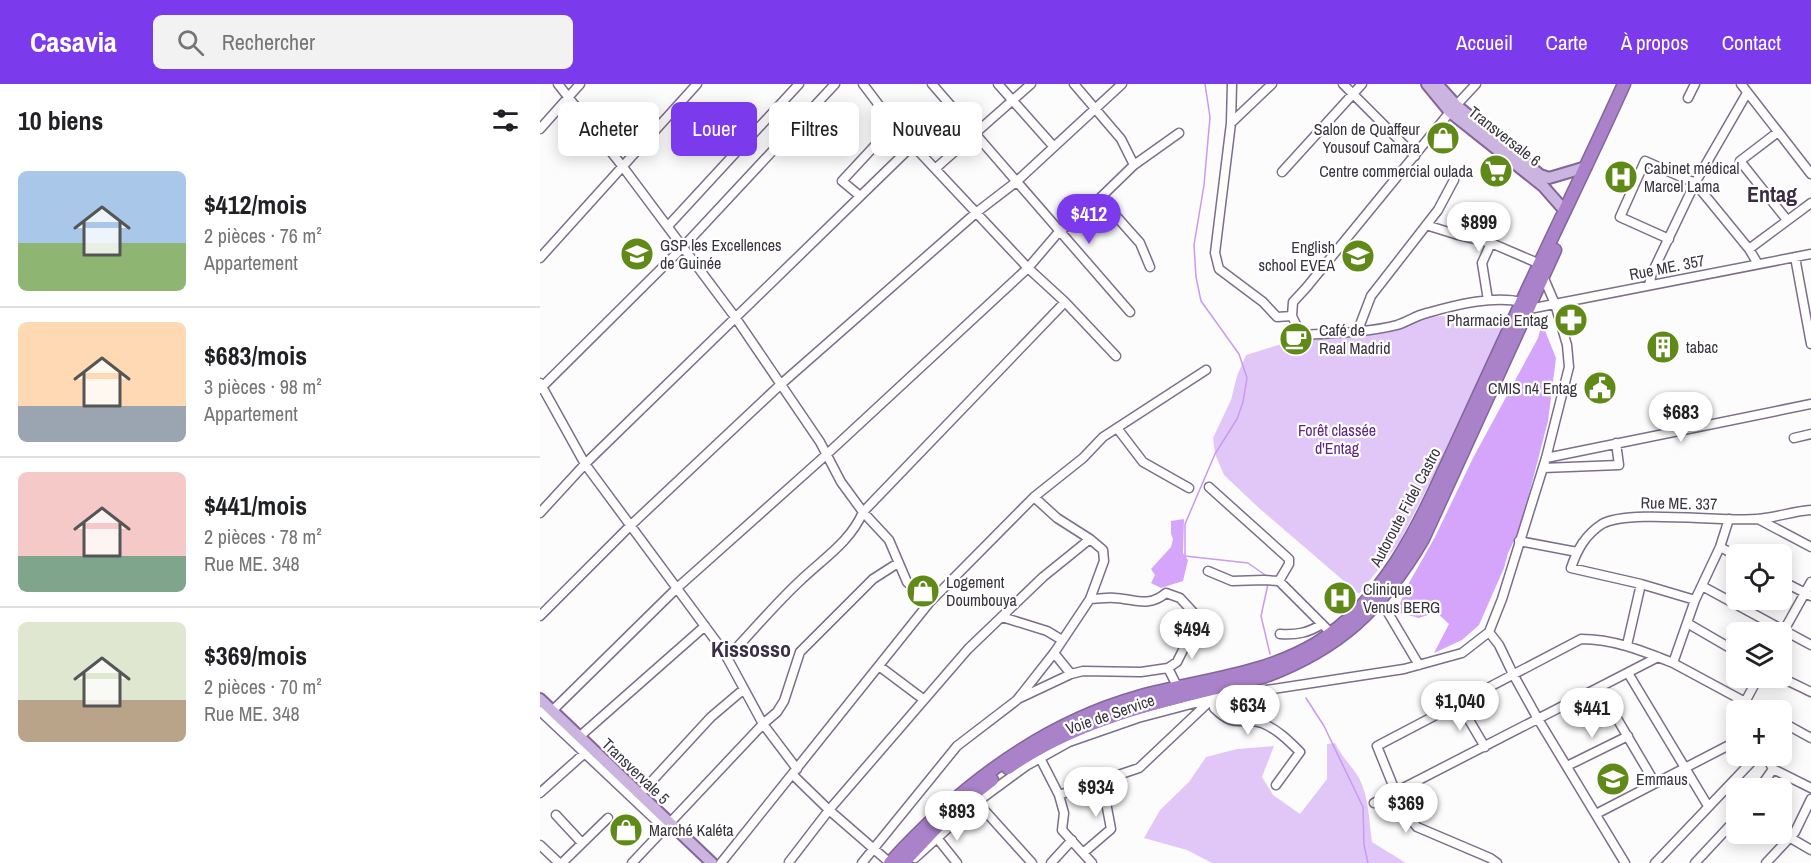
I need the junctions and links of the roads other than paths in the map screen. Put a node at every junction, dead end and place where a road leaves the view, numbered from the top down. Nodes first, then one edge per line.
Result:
1 (558, 84) edge
2 (580, 84) edge
3 (697, 84) edge
4 (799, 84) edge
5 (835, 84) edge
6 (932, 84) edge
7 (998, 84) edge
8 (1031, 84) edge
9 (1074, 84) edge
10 (1122, 84) edge
11 (1232, 84) edge
12 (1272, 84) edge
13 (1343, 84) edge
14 (1362, 84) edge
15 (1427, 84) edge
16 (1437, 84) edge
17 (1476, 84) edge
18 (1624, 84) edge
19 (1632, 84) edge
20 (1695, 84) edge
21 (1741, 84) edge
22 (865, 85) edge
23 (1747, 93) junction
24 (1353, 94) junction
25 (568, 97) junction
26 (1688, 98) dead end
27 (1012, 99) junction
28 (877, 102) edge
29 (948, 102) edge
30 (1095, 109) junction
31 (1453, 109) junction
32 (1231, 123) junction
33 (540, 129) edge
34 (982, 129) edge
35 (1778, 132) junction
36 (1179, 133) dead end
37 (982, 142) edge
38 (1054, 147) junction
39 (871, 150) edge
40 (902, 156) edge
41 (925, 156) edge
42 (951, 156) edge
43 (1414, 156) junction
44 (1134, 165) junction
45 (623, 167) junction
46 (1586, 167) junction
47 (936, 168) junction
48 (1282, 172) dead end
49 (1811, 174) edge
50 (1454, 180) dead end
51 (1016, 182) junction
52 (1695, 183) junction
53 (860, 196) junction
54 (1100, 198) junction
55 (1811, 202) edge
56 (977, 212) junction
57 (1568, 213) junction
58 (1787, 220) junction
59 (1426, 225) junction
60 (668, 226) junction
61 (1061, 231) junction
62 (1669, 239) junction
63 (1491, 243) junction
64 (684, 247) junction
65 (1749, 249) junction
66 (1811, 254) edge
67 (1795, 257) junction
68 (540, 258) edge
69 (1758, 264) junction
70 (1150, 267) dead end
71 (1028, 268) junction
72 (1541, 270) junction
73 (1649, 285) junction
74 (1488, 300) junction
75 (1065, 302) junction
76 (1807, 302) edge
77 (1555, 304) junction
78 (1526, 306) junction
79 (1130, 312) dead end
80 (1292, 316) junction
81 (735, 317) junction
82 (1358, 330) junction
83 (1811, 344) edge
84 (1116, 356) dead end
85 (1206, 370) dead end
86 (780, 385) junction
87 (541, 386) edge
88 (1811, 404) edge
89 (1117, 428) junction
90 (1811, 434) edge
91 (1794, 438) dead end
92 (1616, 443) junction
93 (826, 455) junction
94 (1546, 458) junction
95 (585, 464) junction
96 (1543, 468) junction
97 (1209, 487) dead end
98 (1189, 488) dead end
99 (1034, 497) junction
100 (1811, 510) edge
101 (863, 512) junction
102 (540, 513) edge
103 (1729, 519) junction
104 (1758, 519) junction
105 (630, 526) junction
106 (1090, 539) junction
107 (1518, 541) junction
108 (1720, 547) junction
109 (1811, 548) edge
110 (1726, 550) edge
111 (1577, 552) junction
112 (898, 563) junction
113 (1208, 571) dead end
114 (1279, 581) junction
115 (1811, 582) edge
116 (1641, 584) junction
117 (1702, 586) junction
118 (1792, 586) edge
119 (677, 588) junction
120 (1808, 595) edge
121 (1090, 599) junction
122 (1695, 600) junction
123 (1381, 601) junction
124 (929, 603) junction
125 (540, 616) edge
126 (1002, 617) junction
127 (1764, 622) edge
128 (1790, 622) edge
129 (1687, 623) junction
130 (1322, 624) junction
131 (705, 626) junction
132 (1489, 632) junction
133 (1331, 633) junction
134 (1280, 634) dead end
135 (1792, 637) edge
136 (1062, 640) junction
137 (1627, 645) junction
138 (1811, 645) edge
139 (1726, 646) edge
140 (1054, 653) junction
141 (1658, 657) junction
142 (727, 658) junction
143 (1673, 663) junction
144 (1419, 665) junction
145 (879, 666) junction
146 (1168, 668) junction
147 (1628, 673) junction
148 (1071, 674) junction
149 (1513, 674) junction
150 (1792, 683) edge
151 (1178, 688) junction
152 (1599, 688) junction
153 (744, 689) junction
154 (1811, 692) edge
155 (1213, 693) junction
156 (923, 699) junction
157 (1017, 700) junction
158 (1741, 700) edge
159 (1459, 703) junction
160 (544, 708) edge
161 (1538, 719) junction
162 (763, 724) junction
163 (1792, 728) edge
164 (1628, 736) junction
165 (579, 737) junction
166 (1811, 738) edge
167 (1485, 747) junction
168 (1726, 747) edge
169 (587, 751) junction
170 (1040, 758) junction
171 (1567, 766) junction
172 (1747, 766) edge
173 (1771, 766) edge
174 (1685, 768) junction
175 (1773, 770) junction
176 (795, 771) junction
177 (1767, 778) edge
178 (1102, 781) junction
179 (1655, 783) junction
180 (1276, 785) dead end
181 (1811, 788) edge
182 (540, 793) edge
183 (1396, 793) junction
184 (639, 795) junction
185 (1059, 795) junction
186 (1811, 799) edge
187 (977, 802) junction
188 (1374, 803) dead end
189 (1708, 806) junction
190 (829, 810) junction
191 (1596, 814) junction
192 (556, 815) dead end
193 (608, 818) dead end
194 (667, 826) junction
195 (1726, 830) edge
196 (1792, 833) edge
197 (937, 838) junction
198 (1792, 839) edge
199 (1072, 840) junction
200 (582, 843) junction
201 (1780, 844) edge
202 (540, 845) edge
203 (873, 848) junction
204 (1811, 850) edge
205 (1083, 853) junction
206 (789, 862) edge
207 (560, 863) edge
208 (632, 863) edge
209 (712, 863) edge
210 (722, 863) edge
211 (862, 863) edge
212 (890, 863) edge
213 (903, 863) edge
214 (911, 863) edge
215 (957, 863) edge
216 (1032, 863) edge
217 (1051, 863) edge
218 (1092, 863) edge
219 (1497, 863) edge
220 (1625, 863) edge
221 (1655, 863) edge
222 (1695, 863) edge
223 (1766, 863) edge

1 - 25 street
2 - 25 street
3 - 45 street
4 - 60 street
5 - 64 street
6 - 29 street
7 - 27 street
8 - 27 street
9 - 30 street
10 - 30 street
11 - 32 street
12 - 32 street
13 - 24 street
14 - 24 street
15 - 31 main road, Transversale 6
16 - 31 main road, Transversale 6
17 - 31 street
18 - 46 highway, Autoroute Fidel Castro
19 - 57 highway, Autoroute Fidel Castro
20 - 26 street
21 - 23 street
22 - 28 street
23 - 35 street
23 - 52 street
24 - 43 street
24 - 48 street
25 - 33 street
25 - 45 street
27 - 34 street
27 - 38 street
30 - 38 street
30 - 44 street
31 - 43 street
31 - 46 main road, Transversale 6
31 - 57 main road, Transversale 6
32 - 80 street
35 - 49 street
35 - 58 street
36 - 44 street
37 - 51 street
38 - 51 street
39 - 53 street
40 - 53 street
41 - 47 street
42 - 47 street
43 - 80 street
44 - 54 street
45 - 60 street
45 - 68 street
46 - 57 highway, Autoroute Fidel Castro
47 - 56 street
50 - 59 street
51 - 56 street
51 - 61 street
52 - 62 street
52 - 62 street
52 - 65 street
53 - 81 street
54 - 61 street
54 - 70 street
55 - 58 street
56 - 71 street
56 - 86 street
57 - 72 highway, Autoroute Fidel Castro
58 - 65 street
59 - 63 street
59 - 82 street
60 - 64 street
61 - 71 street
61 - 79 street
62 - 73 street
63 - 72 street
63 - 74 street
64 - 81 street
64 - 87 street
65 - 69 street
66 - 67 street, Rue ME. 357
67 - 69 street, Rue ME. 357
67 - 76 street
69 - 73 street, Rue ME. 357
71 - 75 street
71 - 93 street
72 - 77 street
72 - 78 highway, Autoroute Fidel Castro
73 - 77 street, Rue ME. 357
74 - 78 street, Rue ME. 357
74 - 82 street, Rue ME. 357
75 - 84 street
75 - 101 street
76 - 83 street
77 - 78 street, Rue ME. 357
77 - 94 street
78 - 123 highway, Autoroute Fidel Castro
78 - 133 highway, Autoroute Fidel Castro
80 - 82 street, Rue ME. 357
81 - 86 street
81 - 95 street
85 - 89 street
86 - 93 street
86 - 105 street
87 - 95 street
88 - 92 street
89 - 98 street
89 - 99 street
90 - 91 street
92 - 94 street
92 - 96 street
93 - 101 street
93 - 119 street
94 - 96 street
95 - 102 street
95 - 105 street
96 - 107 street
97 - 114 street
99 - 106 street
99 - 124 street
100 - 104 street, Rue ME. 337
101 - 112 street
101 - 142 street
103 - 104 street, Rue ME. 337
103 - 108 street
103 - 111 street, Rue ME. 337
104 - 109 street
105 - 119 street
105 - 125 street
106 - 121 street
106 - 126 street
107 - 111 street
107 - 132 street
108 - 110 street
108 - 117 street
111 - 116 street, Rue ME. 337
112 - 124 street
112 - 162 street
113 - 114 street
114 - 130 street
115 - 120 street
116 - 122 street
116 - 137 street
117 - 122 street
117 - 127 street
118 - 120 street
119 - 131 street
119 - 160 street
120 - 128 street
121 - 136 street
121 - 146 street
122 - 129 street
123 - 144 street
123 - 155 highway, Autoroute Fidel Castro
124 - 145 street
126 - 136 street
126 - 156 street
129 - 139 street
129 - 143 street
130 - 133 street
130 - 134 street
131 - 142 street
131 - 165 street
132 - 144 street, Voie de Service
132 - 149 street
133 - 151 highway, Autoroute Fidel Castro
135 - 138 street
136 - 140 street
137 - 141 street
137 - 149 street
140 - 148 street
140 - 157 street
141 - 143 street
141 - 147 street
142 - 153 street
143 - 158 street
144 - 155 street, Voie de Service
145 - 156 street
145 - 176 street
146 - 148 street
146 - 151 street
147 - 152 street
147 - 174 street
148 - 157 street
149 - 159 street
149 - 161 street
150 - 154 street
151 - 212 highway, Autoroute Fidel Castro
152 - 161 street
152 - 164 street
153 - 162 street
153 - 184 street
155 - 170 street, Voie de Service
155 - 178 street
155 - 180 street
155 - 213 highway, Autoroute Fidel Castro
156 - 190 street
157 - 203 street
159 - 167 street
159 - 183 street
160 - 165 main road, Transvervale 5
160 - 169 street
161 - 167 street
161 - 171 street
162 - 176 street
162 - 194 street
163 - 166 street
164 - 171 street
164 - 179 street
165 - 169 main road, Transvervale 5
167 - 183 street
168 - 174 street
169 - 182 street
169 - 184 main road, Transvervale 5
169 - 194 street
170 - 185 street
170 - 187 street, Voie de Service
171 - 191 street
172 - 189 street
173 - 175 street
174 - 179 street
174 - 189 street
175 - 177 street
175 - 181 street
176 - 190 street
176 - 210 street
178 - 185 street
178 - 205 street
179 - 191 street
183 - 188 street
183 - 219 street
184 - 194 main road, Transvervale 5
185 - 199 street
186 - 196 street
187 - 197 street, Voie de Service
187 - 216 street
189 - 221 street
190 - 203 street
190 - 206 street
191 - 220 street
192 - 200 street
193 - 200 street
194 - 208 street
194 - 209 main road, Transvervale 5
195 - 222 street
197 - 214 street, Voie de Service
197 - 215 street
198 - 204 street
199 - 205 street
199 - 217 street
200 - 207 street
201 - 223 street
202 - 207 street
203 - 211 street
203 - 212 street
205 - 218 street

